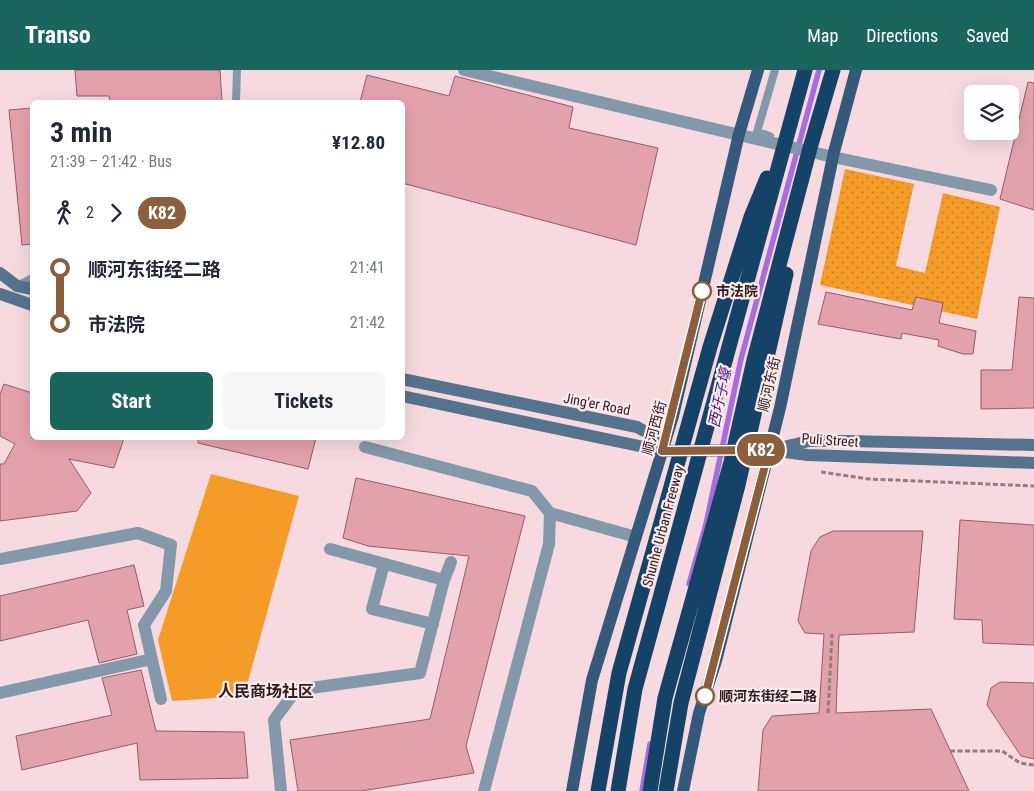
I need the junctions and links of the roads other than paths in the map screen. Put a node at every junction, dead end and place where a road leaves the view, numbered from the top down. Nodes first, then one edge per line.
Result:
1 (237, 70) edge
2 (464, 70) edge
3 (758, 70) edge
4 (775, 70) edge
5 (804, 70) edge
6 (833, 70) edge
7 (856, 70) edge
8 (236, 100) edge
9 (793, 114) junction
10 (739, 134) junction
11 (778, 141) junction
12 (805, 148) junction
13 (834, 154) junction
14 (991, 190) dead end
15 (0, 273) edge
16 (30, 279) edge
17 (17, 286) junction
18 (30, 289) edge
19 (1, 297) edge
20 (30, 304) edge
21 (405, 380) edge
22 (405, 397) edge
23 (1034, 445) edge
24 (365, 446) dead end
25 (769, 450) junction
26 (662, 451) junction
27 (1034, 463) edge
28 (550, 514) junction
29 (636, 537) junction
30 (330, 549) dead end
31 (0, 559) edge
32 (451, 562) dead end
33 (384, 564) junction
34 (444, 580) junction
35 (433, 624) junction
36 (152, 659) junction
37 (0, 692) edge
38 (161, 700) dead end
39 (281, 791) edge
40 (484, 791) edge
41 (572, 791) edge
42 (598, 791) edge
43 (618, 791) edge
44 (650, 791) edge
45 (666, 791) edge
46 (683, 791) edge

1 - 8 lane
2 - 10 street
3 - 10 main road, 顺河西街
4 - 11 lane
5 - 9 highway, Shunhe Urban Freeway
6 - 12 highway
7 - 13 main road, 顺河东街
9 - 42 highway
9 - 43 highway, Shunhe Urban Freeway
10 - 11 street
10 - 26 main road, 顺河西街
11 - 12 street
12 - 13 street
12 - 44 highway
12 - 45 highway
13 - 14 street
13 - 25 main road, 顺河东街
15 - 17 street
16 - 17 lane
17 - 18 street
19 - 20 street
21 - 26 street, Jing'er Road
22 - 26 street
23 - 25 street, Puli Street
24 - 28 street
25 - 26 street
25 - 27 street, Puli Street
25 - 46 main road, 顺河东街
26 - 29 main road, 顺河西街
28 - 29 street
28 - 40 street
29 - 41 main road, 顺河西街
30 - 33 street
31 - 36 street
32 - 34 street
33 - 34 street
33 - 35 street
34 - 35 street
35 - 39 street
36 - 37 street
36 - 38 street

